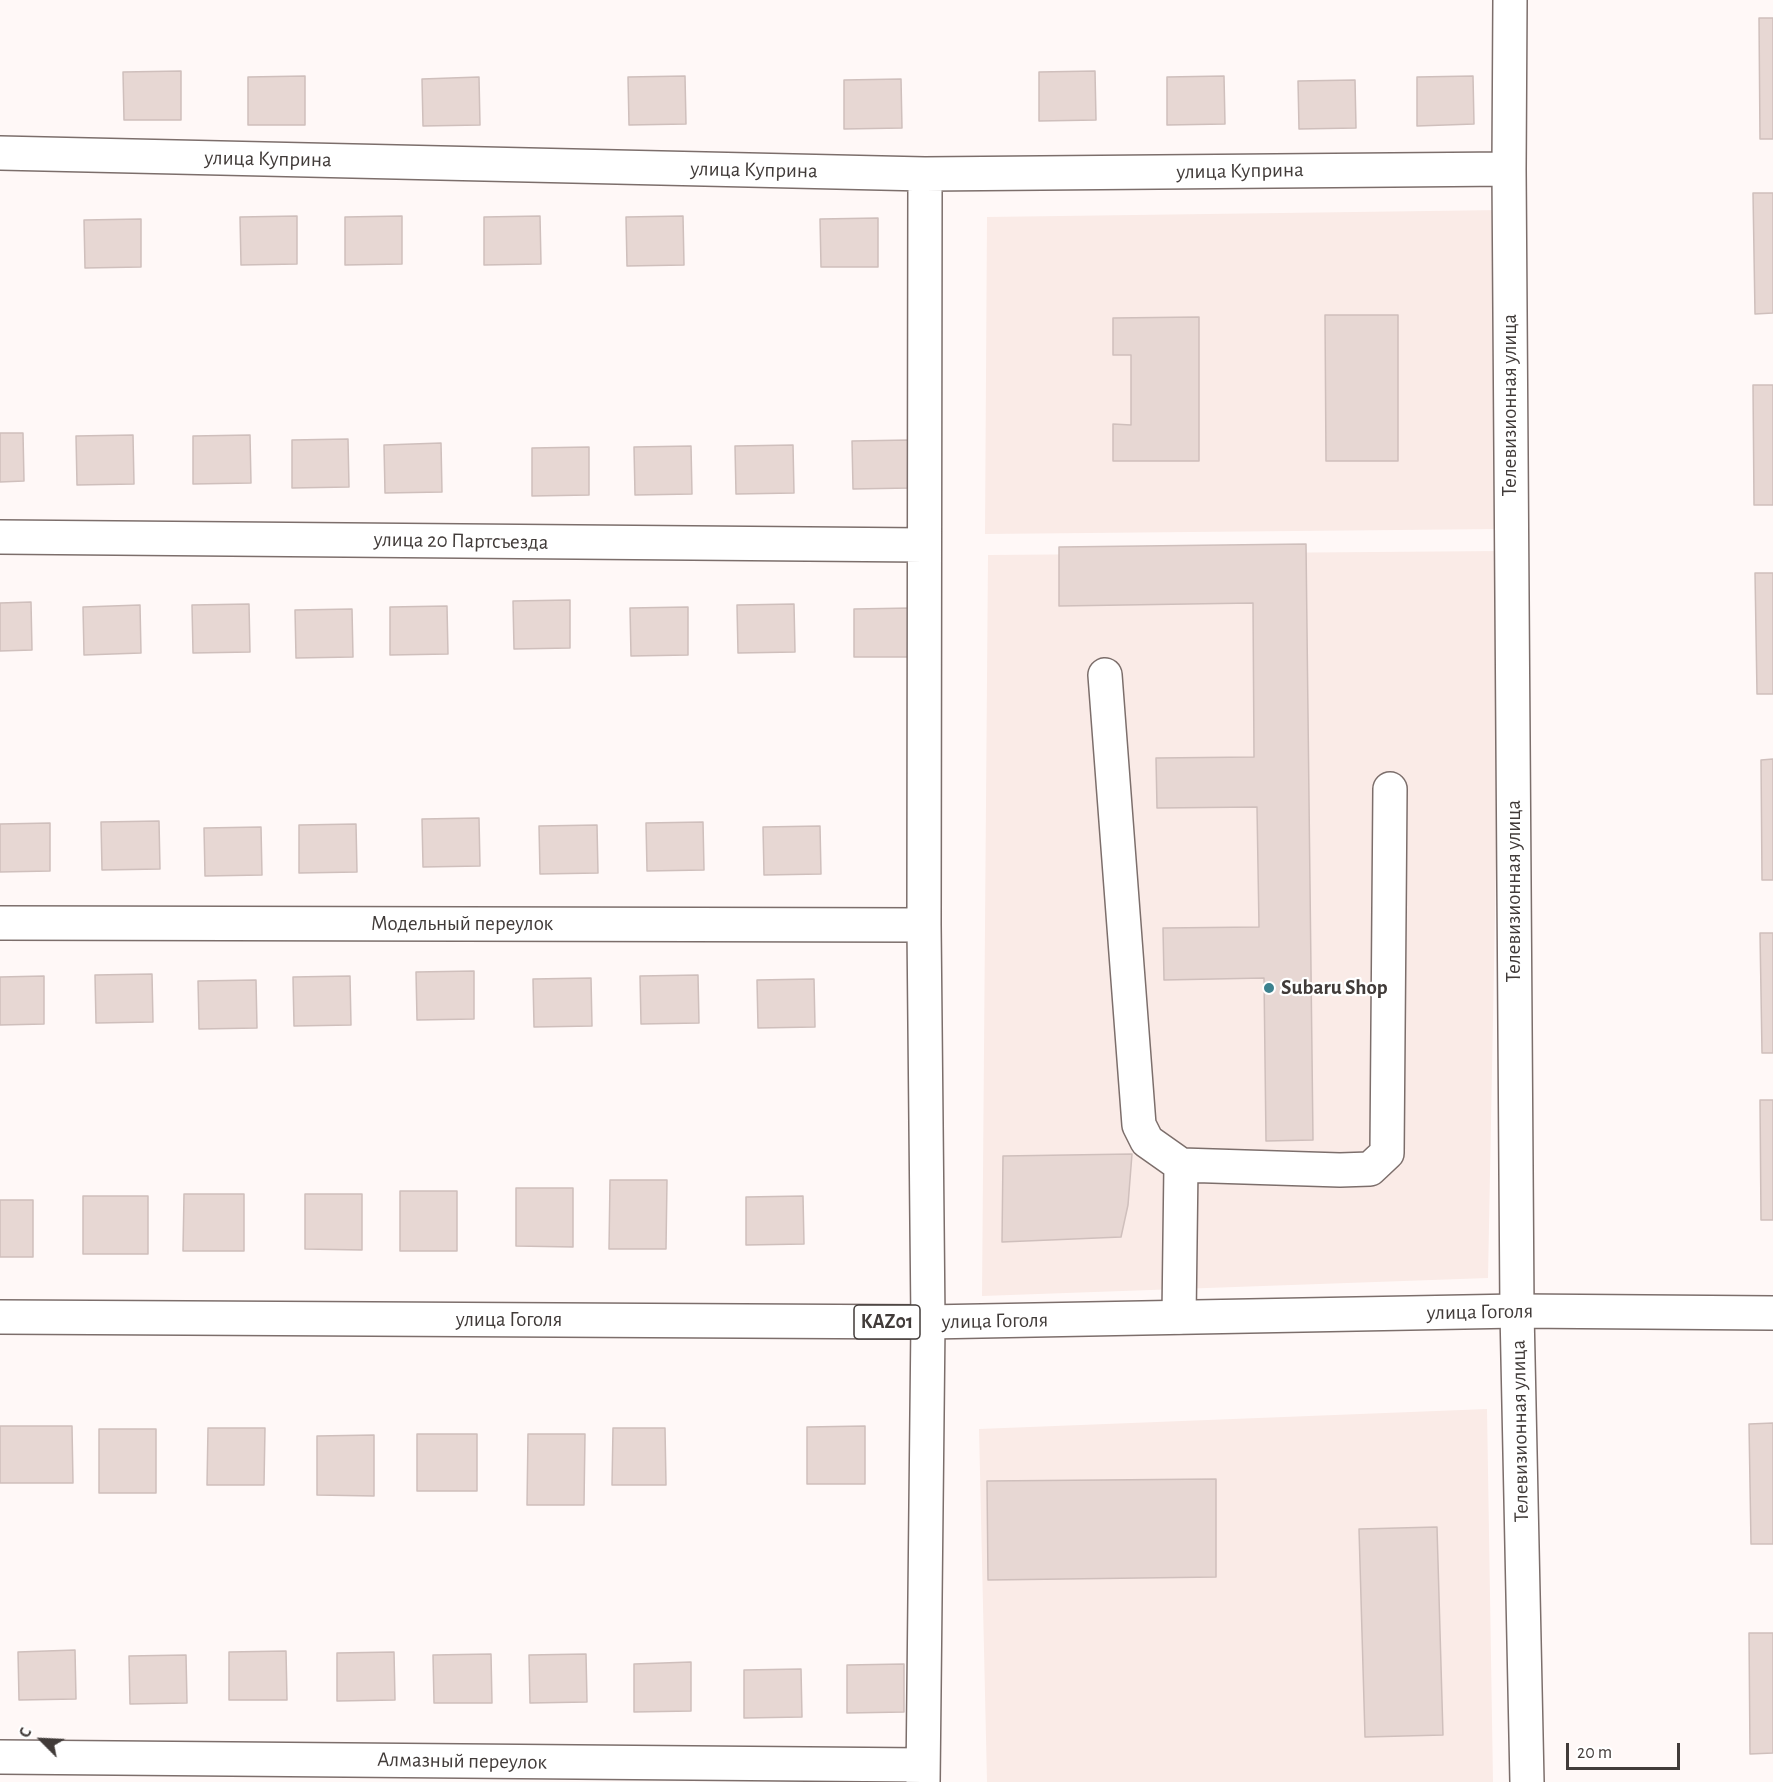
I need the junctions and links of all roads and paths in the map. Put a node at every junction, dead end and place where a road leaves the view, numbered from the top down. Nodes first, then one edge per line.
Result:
1 (1510, 0) edge
2 (0, 153) edge
3 (1509, 169) junction
4 (925, 174) junction
5 (0, 537) edge
6 (923, 545) junction
7 (1105, 675) dead end
8 (1390, 789) dead end
9 (0, 923) edge
10 (924, 924) junction
11 (1181, 1165) junction
12 (1517, 1311) junction
13 (1773, 1313) edge
14 (0, 1317) edge
15 (1179, 1317) junction
16 (928, 1322) junction
17 (0, 1757) edge
18 (923, 1774) edge
19 (1527, 1782) edge

1 - 3 main road, Телевизионная улица
2 - 4 main road, улица Куприна
3 - 4 main road, улица Куприна
3 - 12 main road, Телевизионная улица
4 - 6 main road
5 - 6 main road, улица 20 Партсъезда
6 - 10 main road
7 - 11 main road
8 - 11 main road
9 - 10 main road, Модельный переулок
10 - 16 main road
11 - 15 main road
12 - 13 main road, улица Гоголя / KАZ01
12 - 15 main road, улица Гоголя / KАZ01
12 - 19 main road, Телевизионная улица
14 - 16 main road, улица Гоголя / KАZ01
15 - 16 main road, улица Гоголя / KАZ01
16 - 18 main road
17 - 18 main road, Алмазный переулок

